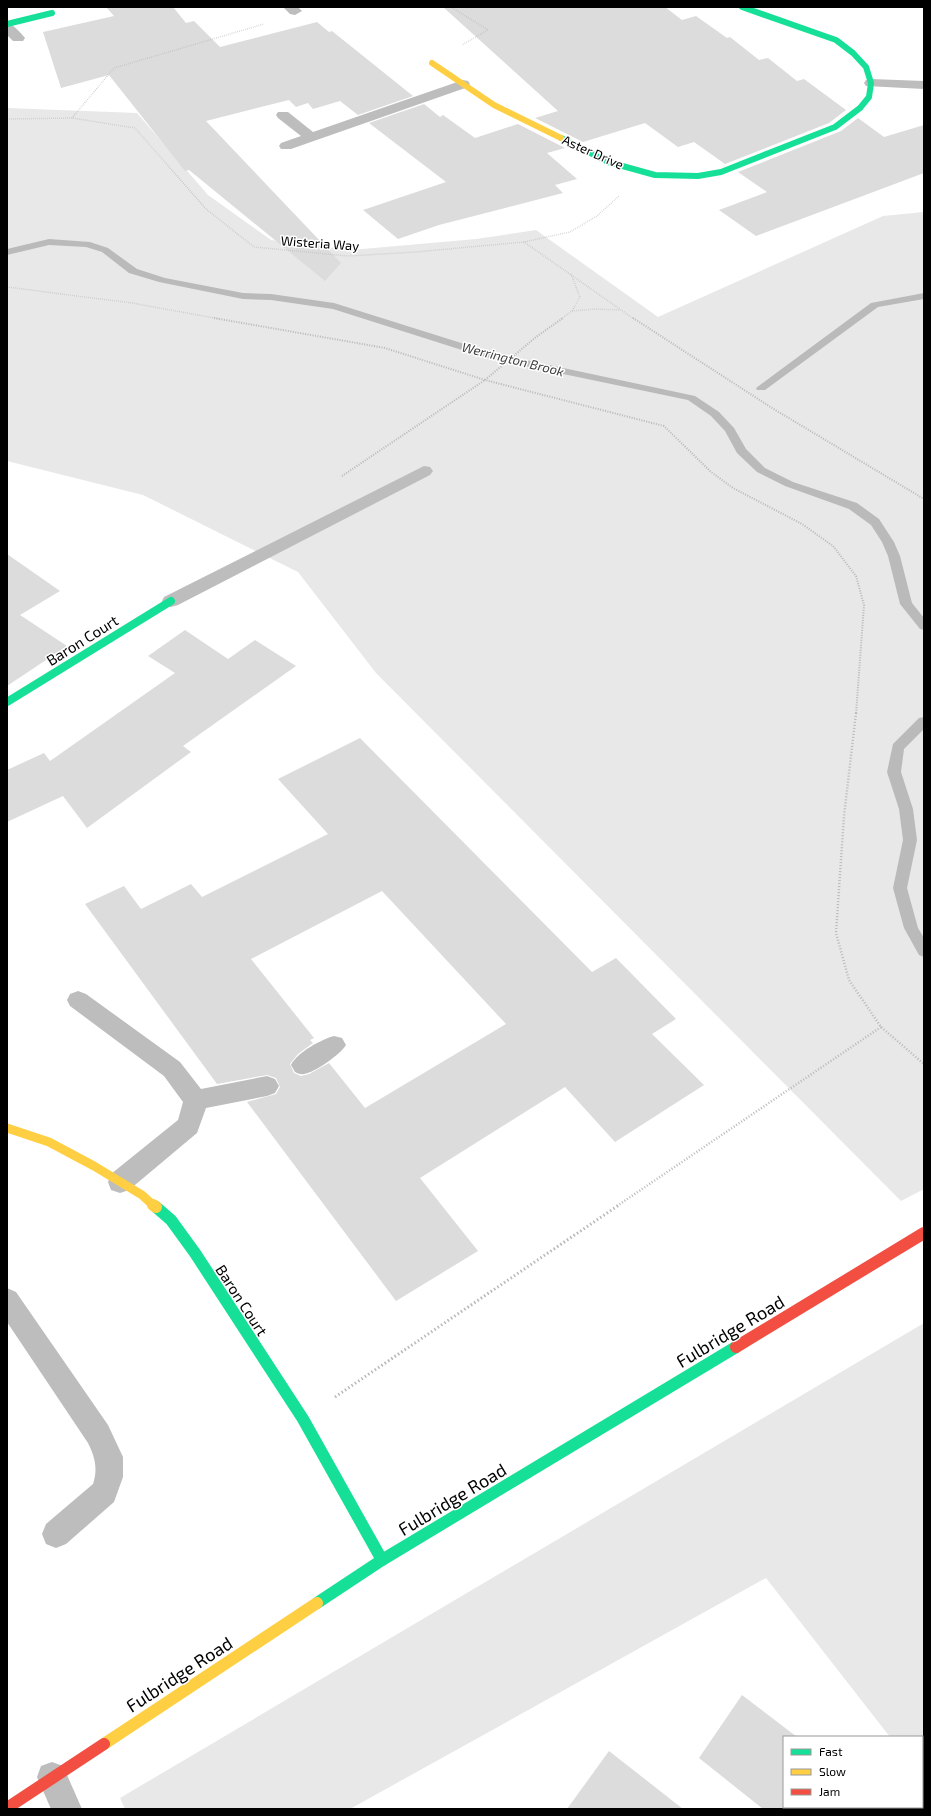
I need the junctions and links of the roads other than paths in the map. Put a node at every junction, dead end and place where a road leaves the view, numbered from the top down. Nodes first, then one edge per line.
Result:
1 (742, 7) edge
2 (52, 13) dead end
3 (7, 26) edge
4 (18, 38) dead end
5 (432, 63) road end
6 (871, 83) junction
7 (463, 84) junction
8 (924, 85) edge
9 (283, 115) dead end
10 (311, 137) junction
11 (286, 146) dead end
12 (424, 471) dead end
13 (171, 601) joint
14 (7, 702) edge
15 (78, 1000) dead end
16 (334, 1045) dead end
17 (303, 1065) dead end
18 (267, 1086) dead end
19 (196, 1100) junction
20 (7, 1128) edge
21 (120, 1182) junction
22 (924, 1233) edge
23 (7, 1300) edge
24 (56, 1534) dead end
25 (382, 1560) junction
26 (52, 1777) junction
27 (7, 1808) edge
28 (67, 1809) edge

1 - 6 street
2 - 3 street
3 - 4 street
5 - 7 street, Aster Drive
6 - 7 street, Aster Drive
6 - 8 street
7 - 10 street
9 - 10 street
10 - 11 street
12 - 13 street
13 - 14 street, Baron Court
15 - 19 street
16 - 17 street
18 - 19 street
19 - 21 street
20 - 21 street, Baron Court
21 - 25 street, Baron Court
22 - 25 street, Fulbridge Road
23 - 24 street
25 - 26 street, Fulbridge Road
26 - 27 street, Fulbridge Road
26 - 28 street

